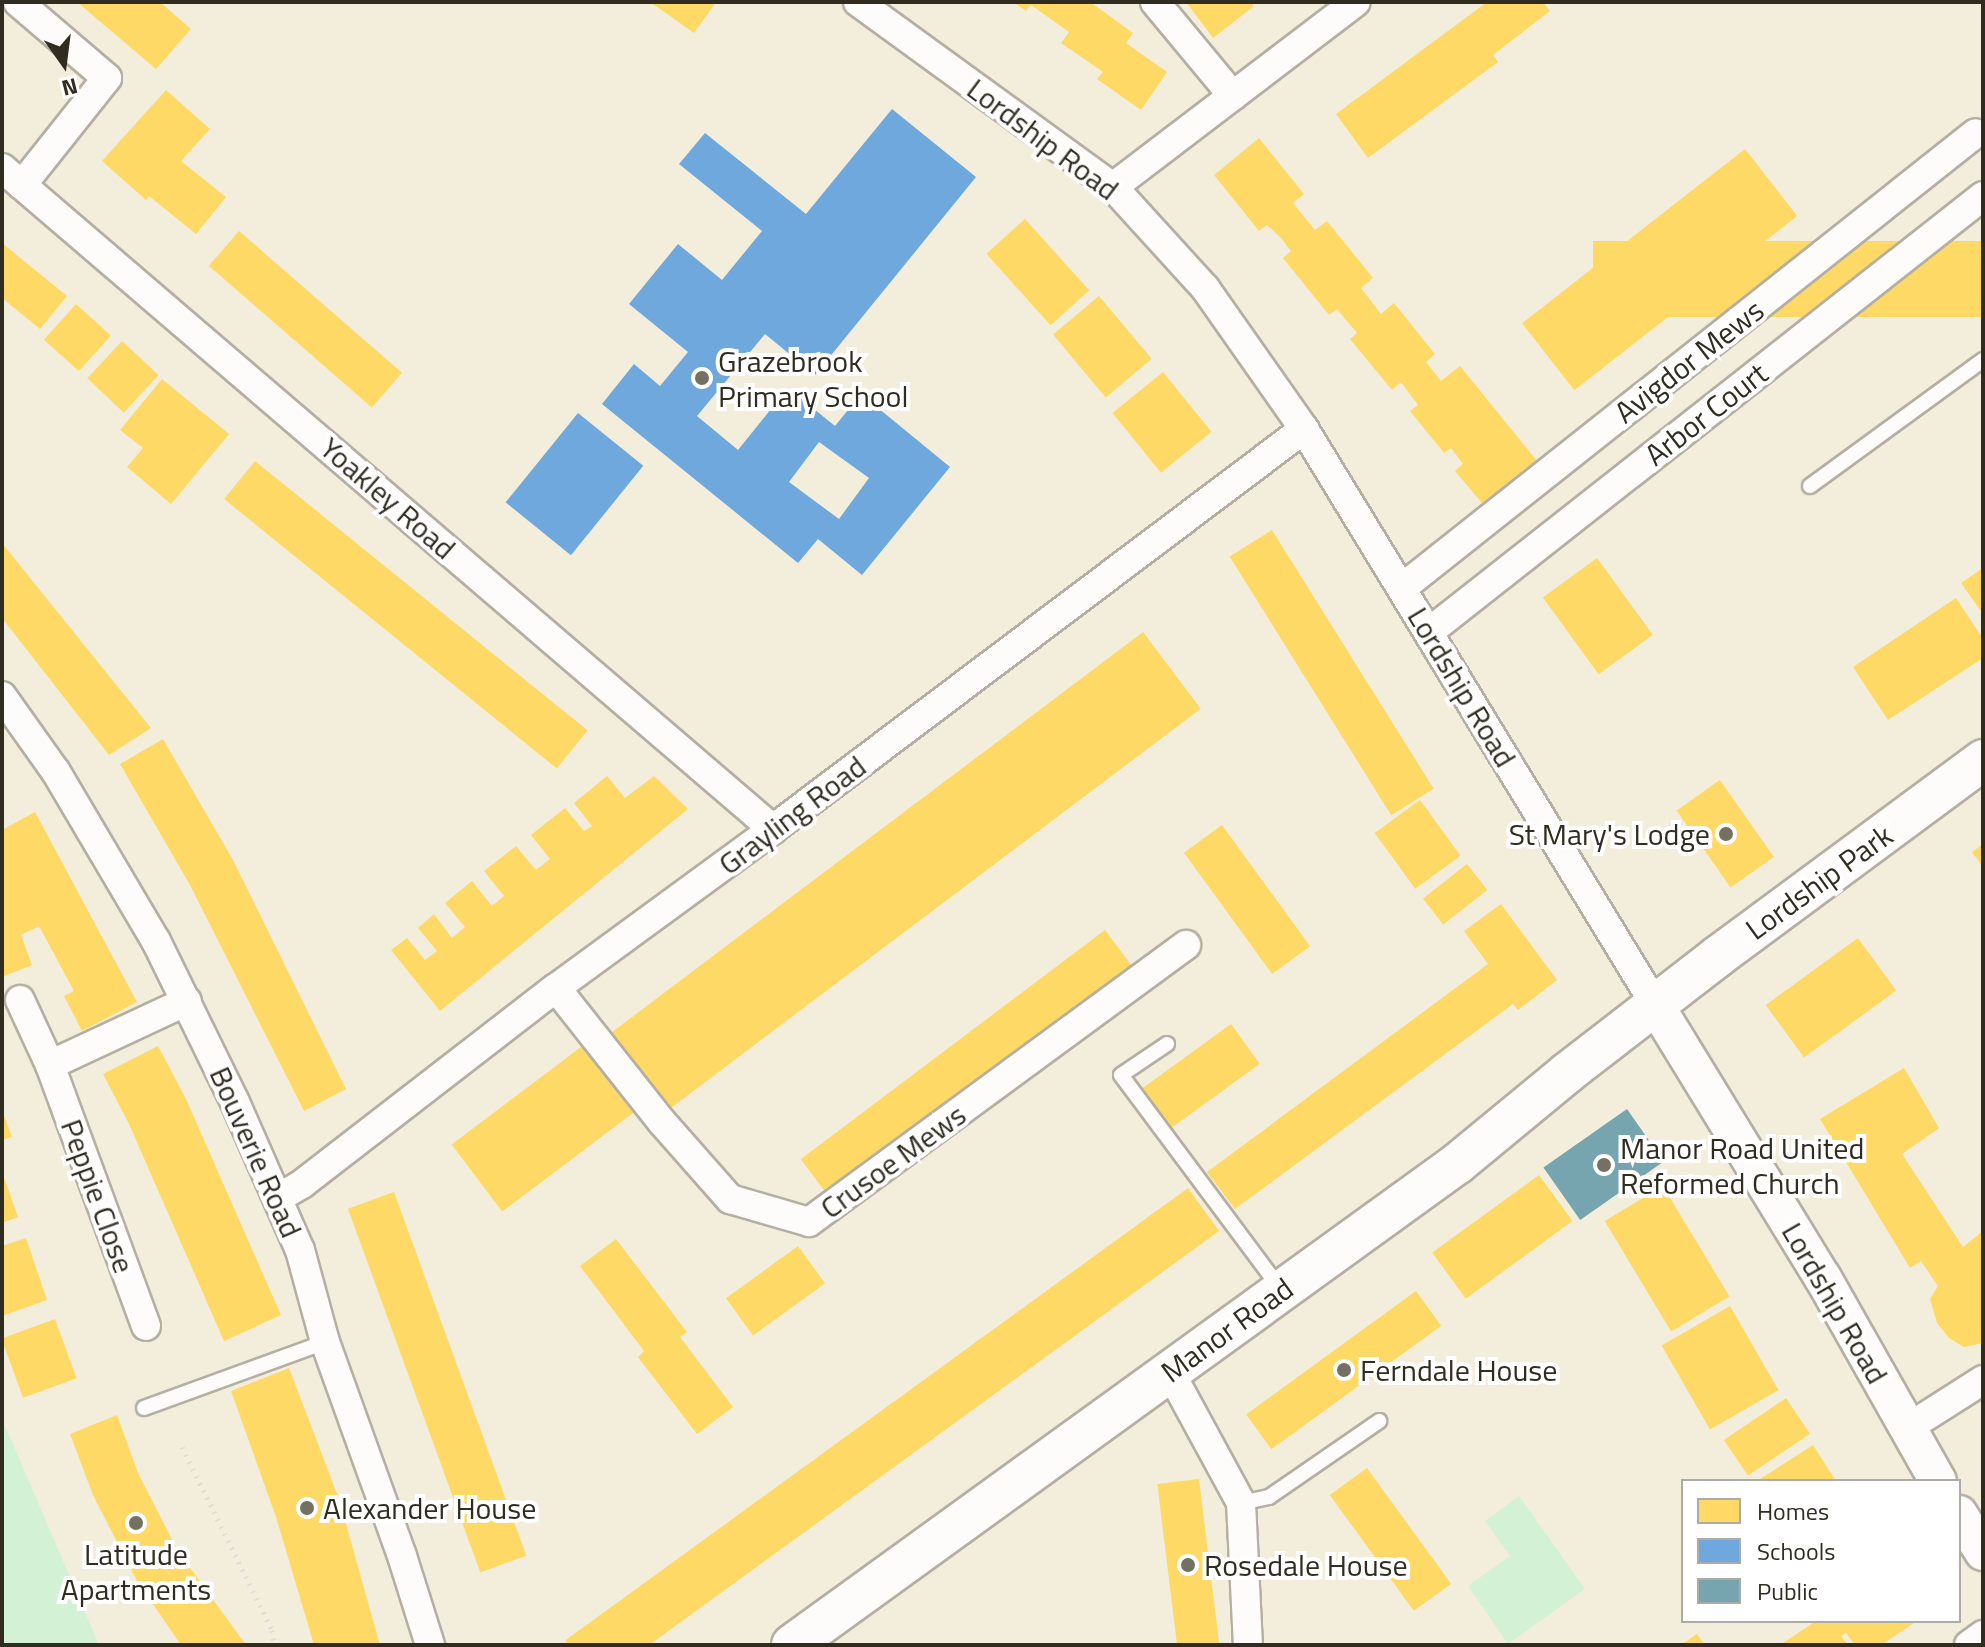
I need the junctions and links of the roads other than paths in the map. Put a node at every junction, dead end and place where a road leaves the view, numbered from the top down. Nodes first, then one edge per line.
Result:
1 (18, 2) edge
2 (858, 2) edge
3 (1155, 2) edge
4 (1356, 2) edge
5 (1233, 96) junction
6 (1976, 133) dead end
7 (12, 176) edge
8 (1113, 187) junction
9 (1983, 196) edge
10 (1983, 360) edge
11 (1304, 429) junction
12 (1810, 486) dead end
13 (1402, 588) junction
14 (1429, 632) junction
15 (2, 696) edge
16 (1983, 760) edge
17 (773, 829) junction
18 (1186, 945) dead end
19 (556, 988) junction
20 (20, 1000) dead end
21 (187, 1001) junction
22 (1656, 1006) junction
23 (1167, 1044) dead end
24 (50, 1065) junction
25 (278, 1198) junction
26 (1282, 1290) junction
27 (146, 1326) dead end
28 (325, 1342) junction
29 (1170, 1372) junction
30 (1983, 1380) edge
31 (144, 1408) dead end
32 (1379, 1421) dead end
33 (1906, 1429) junction
34 (1937, 1479) edge
35 (1241, 1503) junction
36 (1961, 1517) edge
37 (1983, 1552) edge
38 (1983, 1635) edge
39 (430, 1645) edge
40 (792, 1645) edge
41 (1248, 1645) edge
42 (1969, 1645) edge

1 - 7 street
2 - 8 street, Lordship Road
3 - 5 street
4 - 5 street
5 - 8 street
6 - 13 street, Avigdor Mews
7 - 17 street, Yoakley Road
8 - 11 street, Lordship Road
9 - 14 street, Arbor Court
10 - 12 lane
11 - 13 street, Lordship Road
11 - 17 street, Grayling Road
13 - 14 street, Lordship Road
14 - 22 street, Lordship Road
15 - 21 street, Bouverie Road
16 - 22 main road, Lordship Park
17 - 19 street, Grayling Road
18 - 19 street, Crusoe Mews
19 - 25 street, Grayling Road
20 - 24 street, Peppie Close
21 - 24 street
21 - 25 street, Bouverie Road
22 - 26 main road, Manor Road
22 - 33 street, Lordship Road
23 - 26 lane
24 - 27 street, Peppie Close
25 - 28 street, Bouverie Road
26 - 29 main road, Manor Road
28 - 31 lane
28 - 39 street, Bouverie Road
29 - 35 street
29 - 40 main road, Manor Road
30 - 33 street
32 - 35 lane
33 - 34 street, Lordship Road
35 - 41 street
36 - 37 street
38 - 42 street

